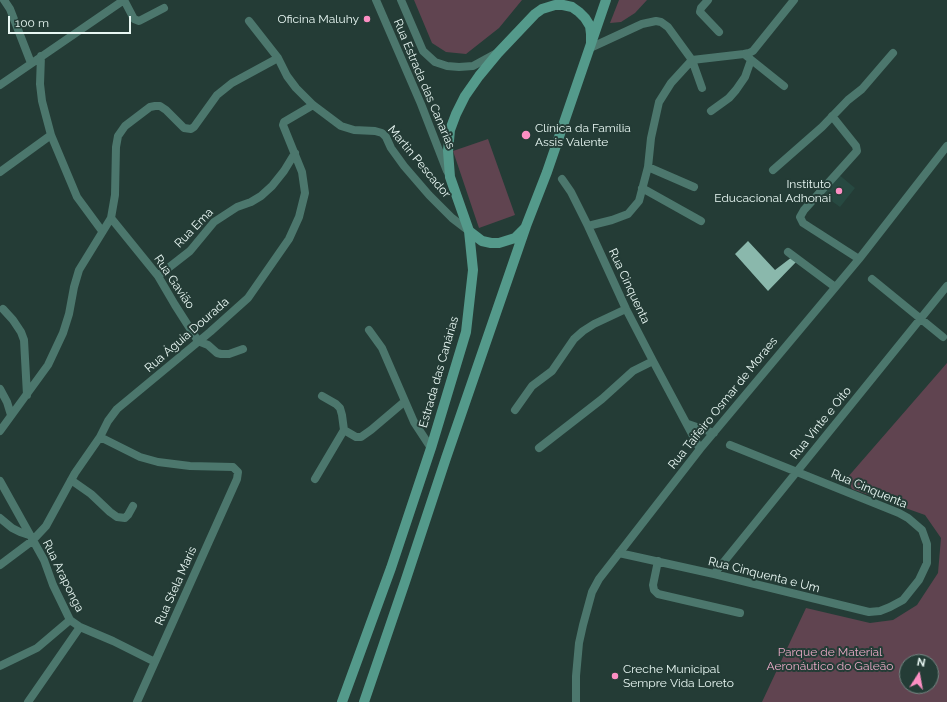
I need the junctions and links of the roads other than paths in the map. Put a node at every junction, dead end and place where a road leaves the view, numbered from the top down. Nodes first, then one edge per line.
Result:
1 (4, 0) edge
2 (124, 0) edge
3 (376, 0) edge
4 (401, 0) edge
5 (546, 0) edge
6 (606, 0) edge
7 (708, 0) edge
8 (794, 0) edge
9 (164, 8) dead end
10 (532, 17) junction
11 (249, 21) dead end
12 (719, 32) dead end
13 (590, 46) junction
14 (498, 53) junction
15 (893, 53) dead end
16 (744, 54) junction
17 (41, 56) junction
18 (278, 58) junction
19 (692, 60) junction
20 (751, 60) junction
21 (31, 63) junction
22 (0, 85) edge
23 (784, 86) dead end
24 (702, 88) dead end
25 (313, 105) junction
26 (711, 110) dead end
27 (832, 116) junction
28 (51, 135) junction
29 (947, 146) edge
30 (295, 153) junction
31 (648, 167) junction
32 (773, 170) dead end
33 (0, 172) edge
34 (450, 177) junction
35 (562, 179) dead end
36 (694, 187) dead end
37 (642, 188) junction
38 (111, 218) junction
39 (701, 221) dead end
40 (526, 226) junction
41 (588, 226) junction
42 (102, 231) junction
43 (469, 231) junction
44 (788, 252) dead end
45 (859, 259) junction
46 (158, 276) junction
47 (872, 279) dead end
48 (947, 286) edge
49 (835, 287) junction
50 (3, 309) dead end
51 (626, 309) junction
52 (921, 318) junction
53 (369, 330) dead end
54 (942, 337) dead end
55 (198, 341) junction
56 (243, 349) dead end
57 (653, 361) junction
58 (0, 389) edge
59 (27, 394) junction
60 (322, 396) dead end
61 (404, 402) junction
62 (515, 410) dead end
63 (11, 415) junction
64 (688, 424) junction
65 (344, 430) junction
66 (0, 431) edge
67 (714, 433) junction
68 (100, 437) junction
69 (730, 445) dead end
70 (431, 448) junction
71 (539, 448) dead end
72 (700, 449) junction
73 (797, 472) junction
74 (315, 479) dead end
75 (71, 480) junction
76 (0, 481) edge
77 (133, 506) dead end
78 (0, 518) edge
79 (31, 538) junction
80 (618, 553) junction
81 (658, 561) junction
82 (0, 565) edge
83 (714, 574) junction
84 (387, 578) junction
85 (405, 582) junction
86 (902, 600) joint
87 (740, 613) dead end
88 (70, 620) junction
89 (80, 627) junction
90 (155, 662) junction
91 (0, 666) edge
92 (28, 702) edge
93 (138, 702) edge
94 (342, 702) edge
95 (364, 702) edge
96 (576, 702) edge

1 - 21 street
2 - 9 street
2 - 17 street
3 - 34 street, Rua Estrada das Canarias
4 - 14 street, Rua Estrada das Canarias
5 - 10 main road
6 - 13 main road
7 - 12 street
8 - 16 street
10 - 13 main road
10 - 14 main road, Estrada das Canárias
11 - 18 street, Martin Pescador
13 - 19 street
13 - 40 main road
14 - 34 main road, Estrada das Canárias
15 - 27 street
16 - 19 street
16 - 20 street
17 - 21 street
17 - 28 street
18 - 25 street, Martin Pescador
18 - 38 street
19 - 24 street
19 - 31 street
20 - 23 street
20 - 26 street
21 - 22 street
25 - 30 street, Rua Águia Dourada
25 - 43 street, Martin Pescador
27 - 32 street
27 - 45 street
28 - 33 street
28 - 42 street
29 - 45 street, Rua Taifeiro Osmar de Moraes
30 - 46 street, Rua Ema
30 - 55 street, Rua Águia Dourada
31 - 36 street
31 - 37 street
34 - 43 main road, Estrada das Canárias
35 - 41 street, Rua Cinquenta
37 - 39 street
37 - 41 street
38 - 42 street
38 - 46 street, Rua Gavião
40 - 43 main road
40 - 85 main road
41 - 51 street, Rua Cinquenta
42 - 59 street
43 - 70 main road, Estrada das Canárias
44 - 49 street
45 - 49 street, Rua Taifeiro Osmar de Moraes
46 - 55 street, Rua Gavião
47 - 52 street
48 - 52 street, Rua Vinte e Oito
49 - 67 street, Rua Taifeiro Osmar de Moraes
50 - 59 street
51 - 57 street, Rua Cinquenta
51 - 62 street
52 - 54 street
52 - 73 street, Rua Vinte e Oito
53 - 61 street
55 - 56 street, Rua Gavião
55 - 68 street, Rua Águia Dourada
57 - 64 street, Rua Cinquenta
57 - 71 street
58 - 63 street
59 - 63 street
60 - 65 street
61 - 65 street
61 - 70 street
63 - 66 street
64 - 67 street
64 - 72 street, Rua Cinquenta
65 - 74 street
67 - 72 street, Rua Taifeiro Osmar de Moraes
68 - 75 street, Rua Águia Dourada
68 - 90 street, Rua Stela Maris
69 - 73 street, Rua Cinquenta
70 - 84 main road, Estrada das Canárias
72 - 80 street, Rua Taifeiro Osmar de Moraes
73 - 83 street, Rua Vinte e Oito
73 - 86 street, Rua Cinquenta
75 - 77 street
75 - 79 street, Rua Águia Dourada
76 - 79 street, Rua Araponga
78 - 79 street
79 - 82 street, Rua Águia Dourada
79 - 88 street, Rua Araponga
80 - 81 street, Rua Cinquenta e Um
80 - 96 street, Rua Taifeiro Osmar de Moraes
81 - 83 street, Rua Cinquenta e Um
81 - 87 street
83 - 86 street, Rua Cinquenta e Um
84 - 85 main road
84 - 94 main road, Estrada das Canárias
85 - 95 main road
88 - 89 street, Rua Araponga
88 - 91 street
89 - 90 street, Rua Araponga
89 - 92 street
90 - 93 street, Rua Stela Maris

